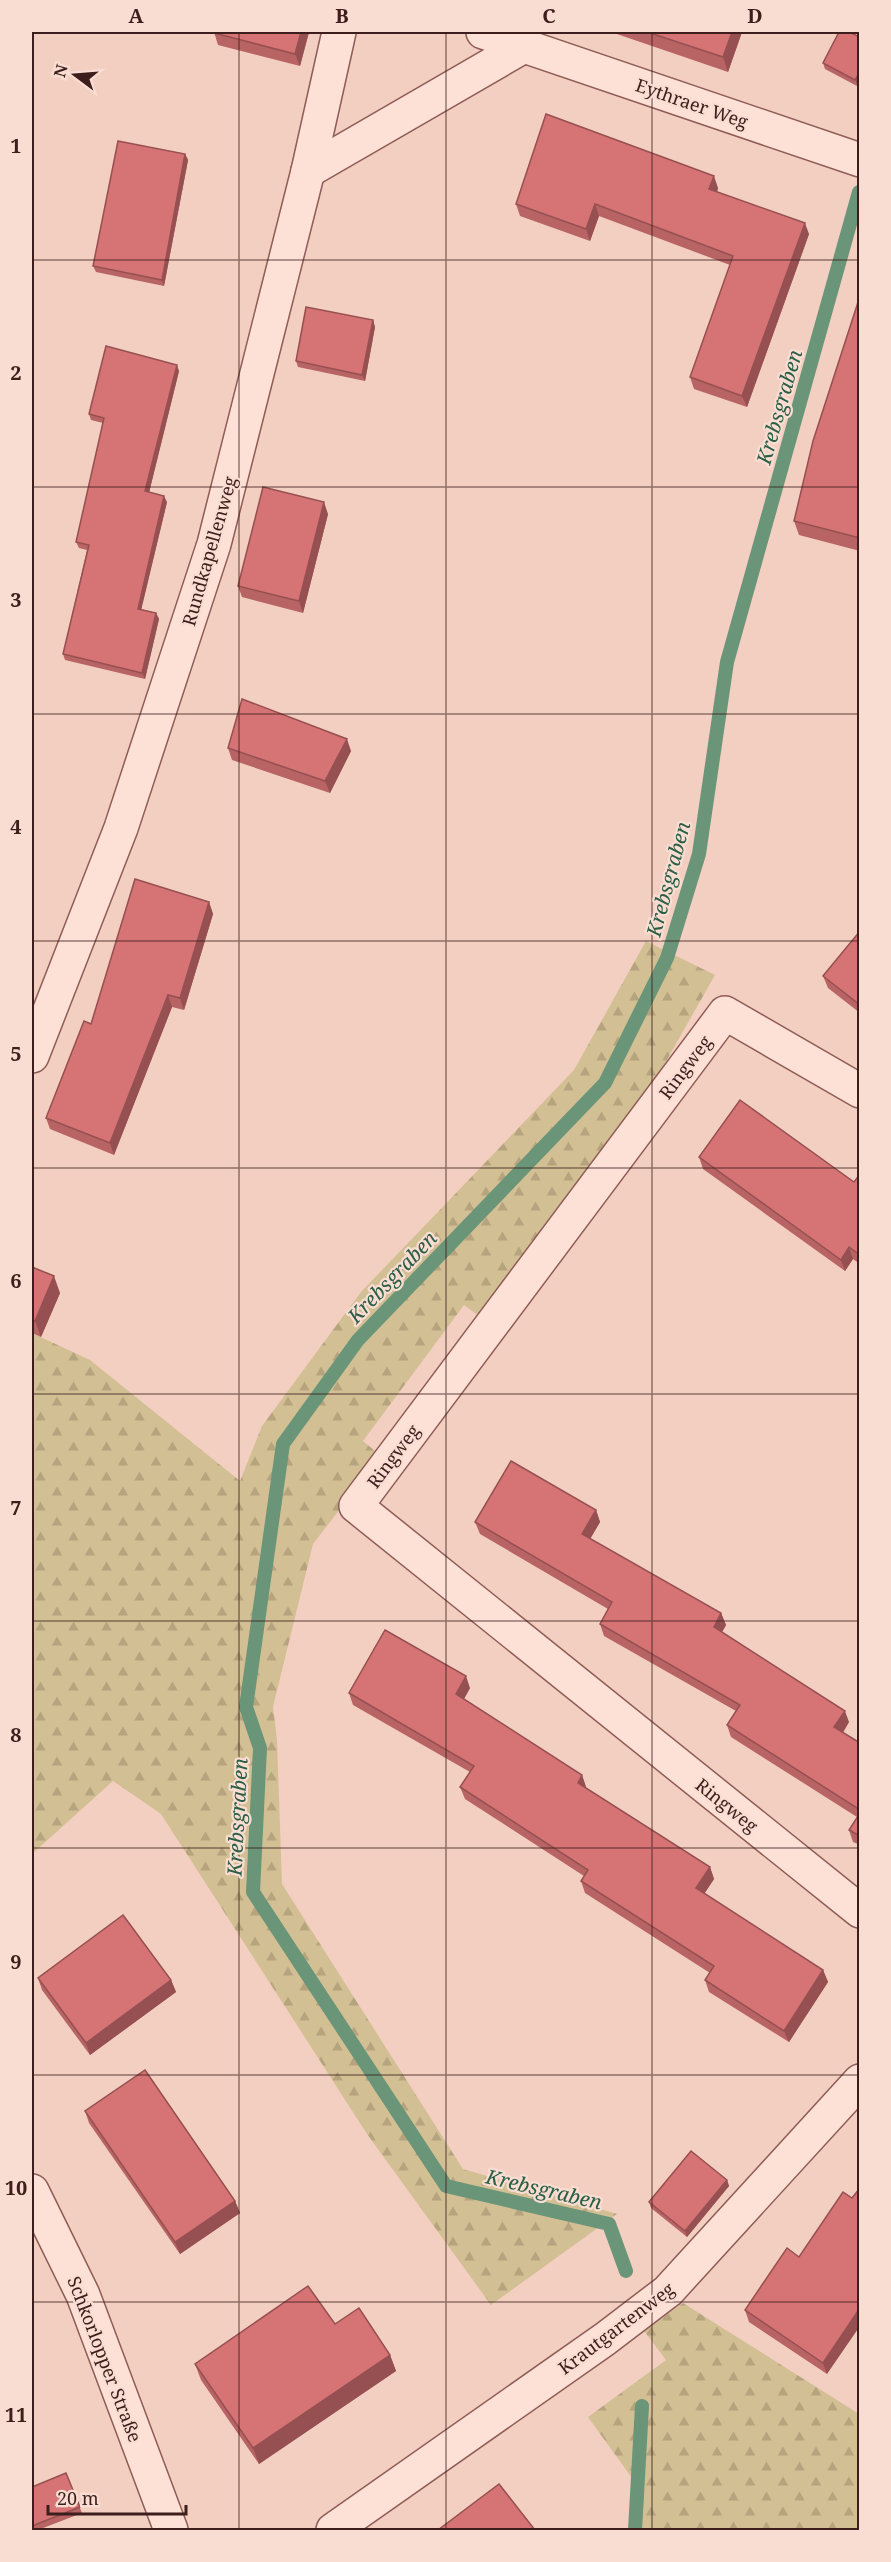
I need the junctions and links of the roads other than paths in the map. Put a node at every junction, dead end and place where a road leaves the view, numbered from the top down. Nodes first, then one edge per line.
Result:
1 (339, 32) edge
2 (483, 32) edge
3 (524, 46) junction
4 (860, 160) edge
5 (308, 171) junction
6 (32, 1056) edge
7 (860, 1091) edge
8 (860, 1911) edge
9 (860, 2081) edge
10 (32, 2191) edge
11 (171, 2530) edge
12 (333, 2530) edge

1 - 5 street, Rundkapellenweg
2 - 3 street, Eythraer Weg
3 - 4 street, Eythraer Weg
3 - 5 street
5 - 6 street, Rundkapellenweg
7 - 8 street, Ringweg
9 - 12 street, Krautgartenweg
10 - 11 street, Schkorlopper Straße

